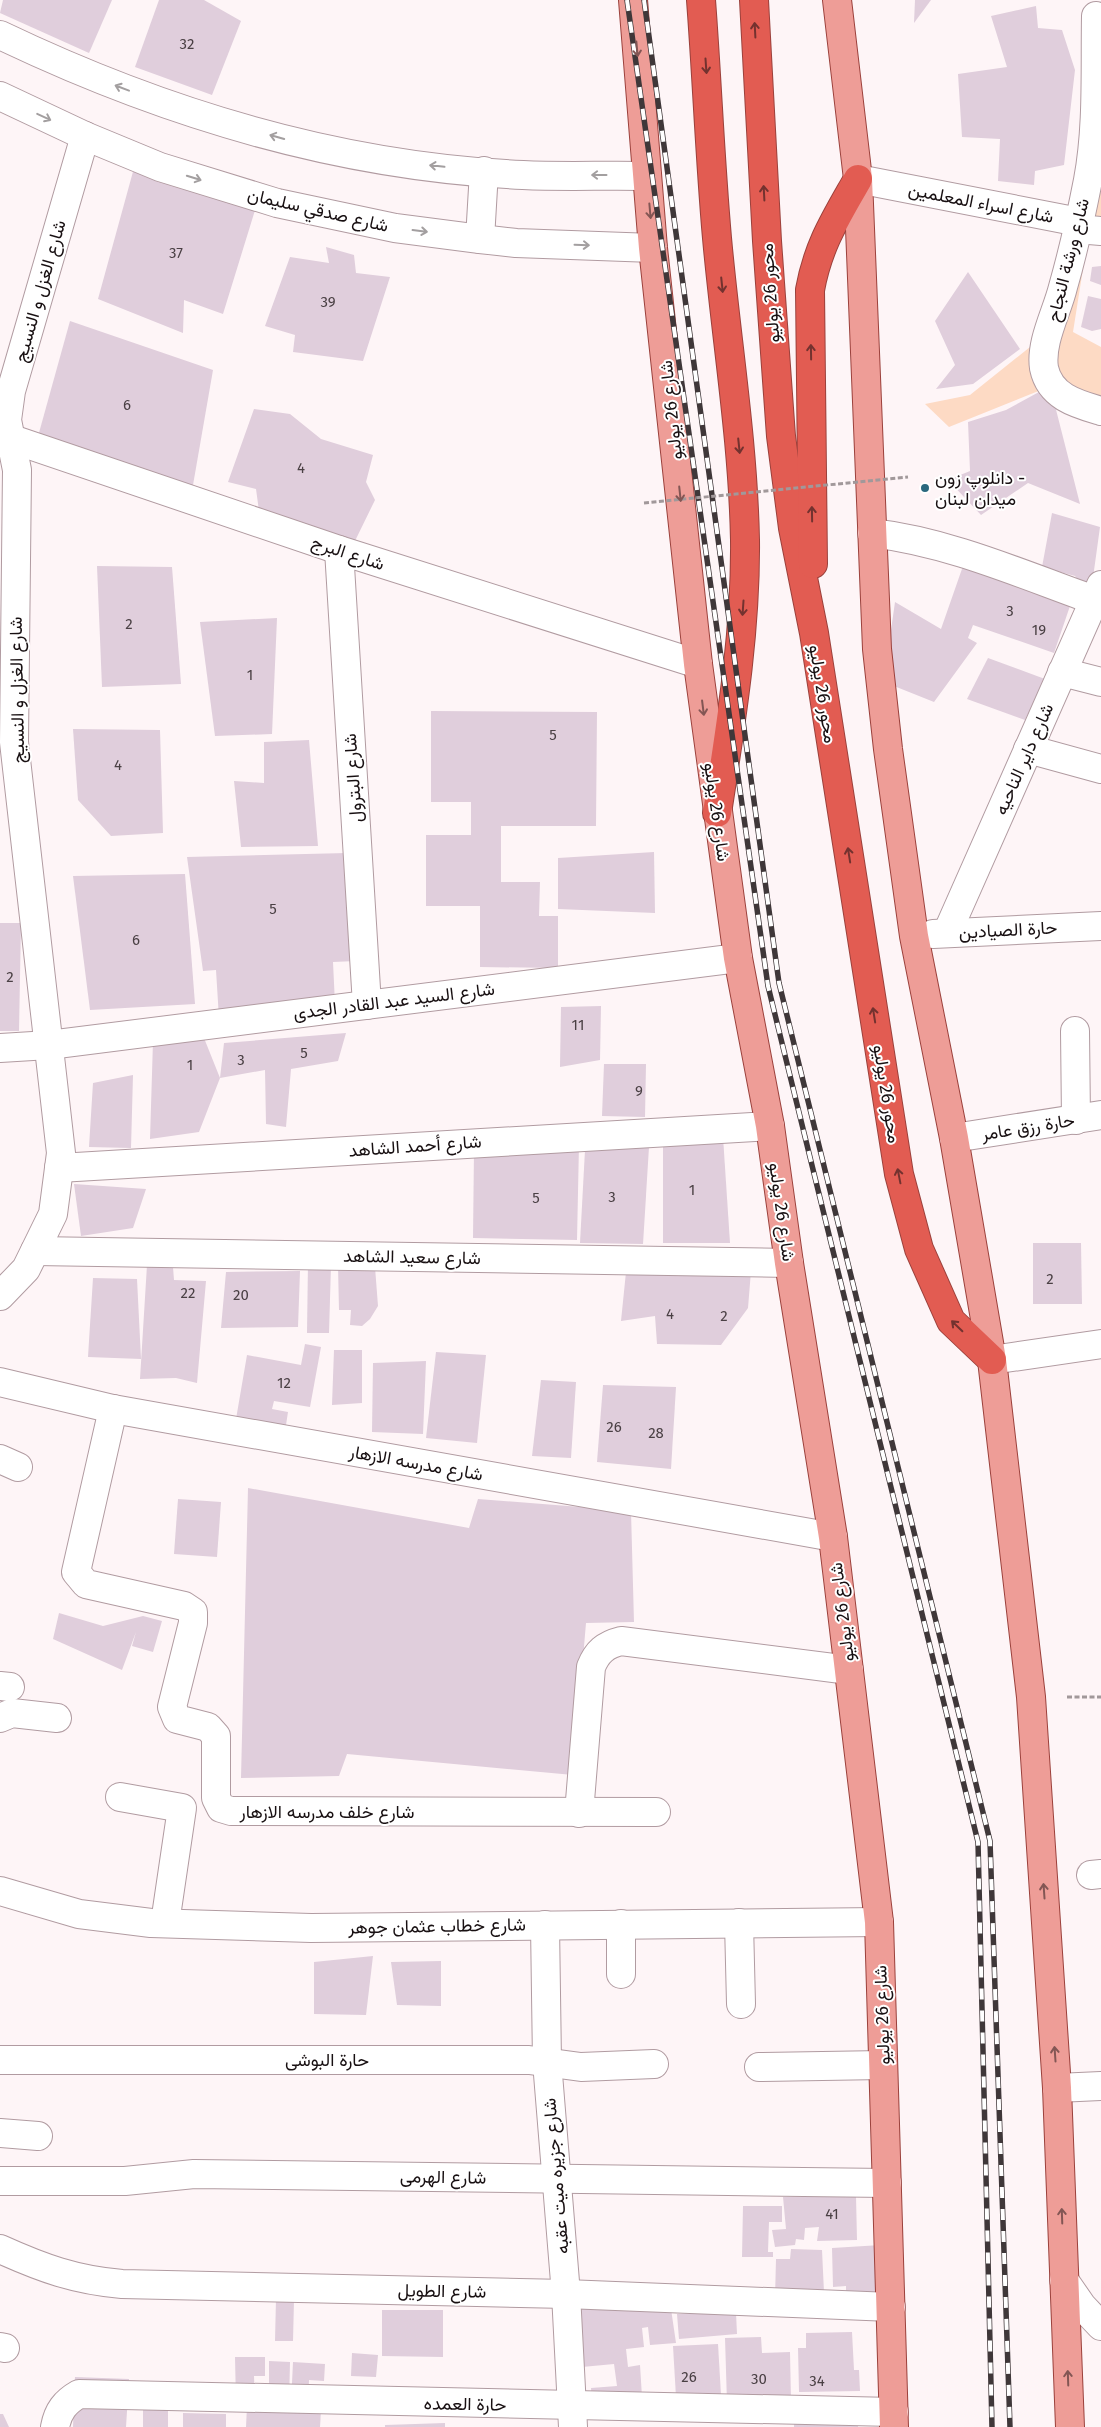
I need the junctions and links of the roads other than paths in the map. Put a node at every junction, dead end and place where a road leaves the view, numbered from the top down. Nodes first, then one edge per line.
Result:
1 (633, 0) edge
2 (701, 0) edge
3 (754, 0) edge
4 (837, 0) edge
5 (1096, 16) dead end
6 (0, 35) edge
7 (0, 96) edge
8 (85, 136) junction
9 (484, 171) junction
10 (647, 176) junction
11 (858, 179) junction
12 (1090, 227) edge
13 (480, 239) junction
14 (654, 248) junction
15 (1101, 411) edge
16 (6, 437) edge
17 (872, 533) junction
18 (339, 550) junction
19 (1097, 592) edge
20 (814, 633) junction
21 (698, 664) junction
22 (1062, 672) junction
23 (1101, 682) edge
24 (7, 739) edge
25 (1028, 749) junction
26 (1101, 769) edge
27 (717, 813) junction
28 (1101, 926) edge
29 (947, 933) junction
30 (914, 936) junction
31 (738, 958) junction
32 (367, 1005) junction
33 (1075, 1031) dead end
34 (49, 1045) junction
35 (0, 1048) edge
36 (1088, 1118) edge
37 (770, 1126) junction
38 (954, 1138) junction
39 (59, 1168) junction
40 (35, 1252) junction
41 (789, 1263) junction
42 (0, 1296) edge
43 (1101, 1344) edge
44 (992, 1360) junction
45 (0, 1382) edge
46 (113, 1409) junction
47 (833, 1537) junction
48 (849, 1670) junction
49 (0, 1718) edge
50 (57, 1718) dead end
51 (120, 1797) dead end
52 (656, 1812) dead end
53 (579, 1813) junction
54 (0, 1891) edge
55 (879, 1922) junction
56 (165, 1923) junction
57 (739, 1923) junction
58 (621, 1924) junction
59 (545, 1925) junction
60 (621, 1974) dead end
61 (741, 2004) dead end
62 (0, 2060) edge
63 (547, 2062) junction
64 (654, 2064) dead end
65 (883, 2065) junction
66 (760, 2067) dead end
67 (1101, 2086) edge
68 (1057, 2088) junction
69 (0, 2133) edge
70 (38, 2136) dead end
71 (556, 2178) junction
72 (0, 2181) edge
73 (887, 2183) junction
74 (0, 2249) edge
75 (1064, 2280) junction
76 (566, 2294) junction
77 (891, 2307) junction
78 (1101, 2326) edge
79 (573, 2417) edge
80 (894, 2419) edge
81 (55, 2427) edge
82 (1070, 2427) edge

1 -> 10 main road, شارع 26 يوليو
2 -> 27 highway
20 -> 3 highway, محور 26 يوليو
4 - 11 main road
5 - 12 street, شارع ورشة النجاح
9 -> 6 street
7 -> 8 street, شارع صدقي سليمان
8 -> 13 street, شارع صدقي سليمان
8 - 16 street, شارع الغزل و النسيج
10 -> 9 street
9 - 13 street
10 -> 14 main road, شارع 26 يوليو
11 - 12 street, شارع اسراء المعلمين
11 - 17 main road
20 -> 11 highway
12 - 15 street, شارع ورشة النجاح
13 -> 14 street, شارع صدقي سليمان
14 -> 21 main road, شارع 26 يوليو
16 - 18 street, شارع البرج
16 - 24 street, شارع الغزل و النسيج
17 - 19 street
17 - 30 main road
18 - 21 street, شارع البرج
18 - 32 street, شارع البترول
19 - 22 street, شارع داير الناحيه
44 -> 20 highway, محور 26 يوليو
21 -> 27 main road, شارع 26 يوليو
22 - 23 street
22 - 25 street, شارع داير الناحيه
24 - 34 street, شارع الغزل و النسيج
25 - 26 street
25 - 29 street, شارع داير الناحيه
27 - 31 main road, شارع 26 يوليو
28 - 29 street, حارة الصيادين
29 - 30 street, حارة الصيادين
30 - 38 main road
31 - 32 street, شارع السيد عبد القادر الجدى
31 - 37 main road, شارع 26 يوليو
32 - 34 street, شارع السيد عبد القادر الجدى
33 - 36 street
34 - 35 street, شارع السيد عبد القادر الجدى
34 - 39 street, شارع الغزل و النسيج
36 - 38 street, حارة رزق عامر
37 - 39 street, شارع أحمد الشاهد
37 - 41 main road, شارع 26 يوليو
38 - 44 main road
39 - 40 street, شارع الغزل و النسيج
40 - 41 street, شارع سعيد الشاهد
40 - 42 street, شارع الغزل و النسيج
41 - 47 main road, شارع 26 يوليو
43 - 44 street
68 -> 44 main road
45 - 46 street, شارع مدرسه الازهار
46 - 47 street, شارع مدرسه الازهار
46 - 53 street, شارع خلف مدرسه الازهار
47 - 48 main road, شارع 26 يوليو
48 - 53 street
48 - 55 main road, شارع 26 يوليو
49 - 50 street
51 - 56 street
52 - 53 street, شارع خلف مدرسه الازهار
54 - 56 street, شارع خطاب عثمان جوهر
55 - 57 street, شارع خطاب عثمان جوهر
55 - 65 main road, شارع 26 يوليو
56 - 59 street, شارع خطاب عثمان جوهر
57 - 58 street, شارع خطاب عثمان جوهر
57 - 61 street
58 - 59 street, شارع خطاب عثمان جوهر
58 - 60 street
59 - 63 street, شارع جزيره ميت عقبه
62 - 63 street, حارة البوشى
63 - 64 street, حارة البوشى
63 - 71 street, شارع جزيره ميت عقبه
65 - 66 street
65 - 73 main road, شارع 26 يوليو
67 - 68 street
75 -> 68 main road
69 - 70 street
71 - 72 street, شارع الهرمى
71 - 73 street, شارع الهرمى
71 - 76 street, شارع جزيره ميت عقبه
73 - 77 main road, شارع 26 يوليو
74 - 76 street, شارع الطويل
75 - 78 street
82 -> 75 main road
76 - 77 street, شارع الطويل
76 - 79 street, شارع جزيره ميت عقبه
77 - 80 main road, شارع 26 يوليو
79 - 80 street, حارة العمده
79 - 81 street, حارة العمده

